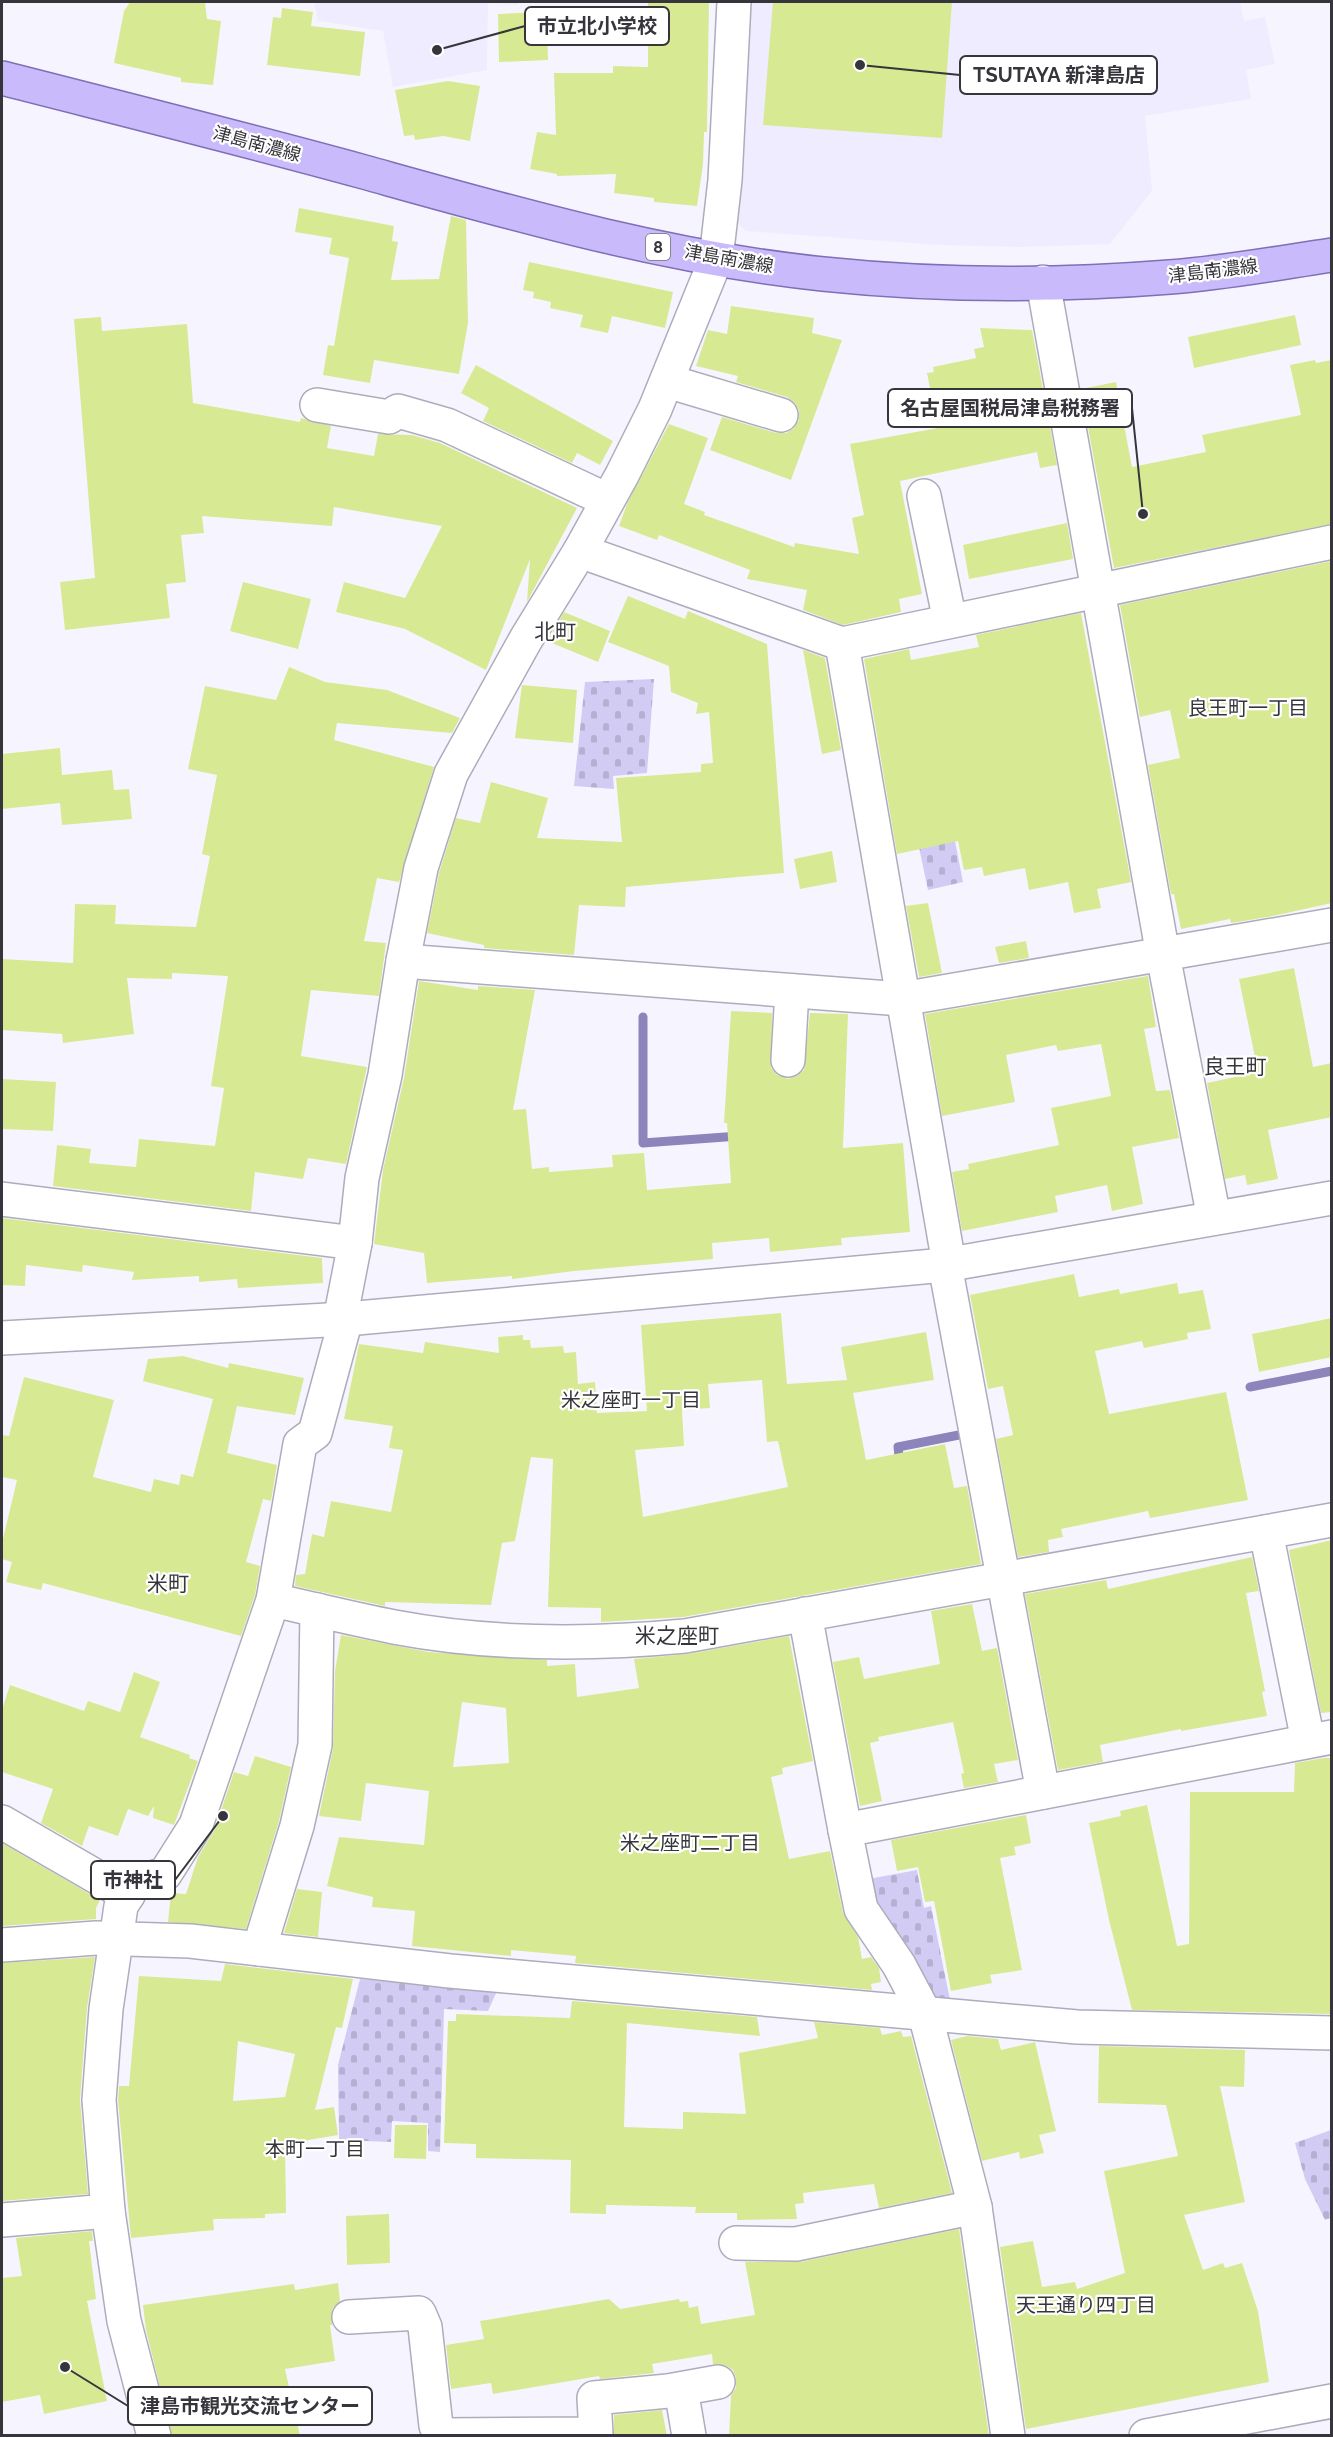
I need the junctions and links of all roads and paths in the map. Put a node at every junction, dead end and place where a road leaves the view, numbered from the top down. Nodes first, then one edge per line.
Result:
1 (734, 2) edge
2 (2, 78) edge
3 (1332, 255) edge
4 (716, 259) junction
5 (1043, 282) junction
6 (667, 381) junction
7 (317, 405) dead end
8 (781, 415) dead end
9 (924, 495) dead end
10 (607, 500) junction
11 (1332, 542) edge
12 (580, 551) junction
13 (1098, 591) junction
14 (950, 621) junction
15 (842, 644) junction
16 (1332, 925) edge
17 (1163, 955) junction
18 (403, 961) junction
19 (792, 991) junction
20 (902, 999) junction
21 (788, 1060) dead end
22 (1332, 1198) edge
23 (2, 1199) edge
24 (1214, 1218) junction
25 (355, 1243) junction
26 (947, 1265) junction
27 (343, 1319) junction
28 (2, 1338) edge
29 (1332, 1520) edge
30 (1266, 1532) junction
31 (1002, 1580) junction
32 (273, 1600) junction
33 (317, 1610) junction
34 (806, 1614) junction
35 (1320, 1739) edge
36 (1043, 1792) junction
37 (2, 1822) edge
38 (845, 1830) junction
39 (128, 1895) junction
40 (116, 1938) junction
41 (2, 1945) edge
42 (259, 1949) junction
43 (925, 2014) junction
44 (1332, 2032) edge
45 (975, 2207) junction
46 (108, 2211) junction
47 (2, 2220) edge
48 (736, 2243) dead end
49 (348, 2317) dead end
50 (718, 2382) dead end
51 (681, 2389) junction
52 (1332, 2401) edge
53 (1266, 2425) edge
54 (154, 2436) edge
55 (689, 2436) edge
56 (1008, 2436) edge
57 (1146, 2436) edge

1 - 4 street
2 - 4 main road, 津島南濃線 / 8
3 - 5 main road, 津島南濃線 / 8
4 - 5 main road, 津島南濃線 / 8
4 - 6 street
5 - 13 street
6 - 8 street
6 - 10 street
7 - 10 street
9 - 14 street
10 - 12 street
11 - 13 street
12 - 15 street
12 - 18 street
13 - 14 street
13 - 17 street
14 - 15 street
15 - 20 street
16 - 17 street
17 - 20 street
17 - 24 street
18 - 19 street
18 - 25 street
19 - 20 street
19 - 21 street
20 - 26 street
22 - 24 street
23 - 25 street
24 - 26 street
25 - 27 street
26 - 27 street
26 - 31 street
27 - 28 street
27 - 32 street
29 - 30 street
30 - 31 street
30 - 35 street
31 - 34 street
31 - 36 street
32 - 33 street
32 - 39 street
33 - 34 street
33 - 42 street
34 - 38 street
35 - 36 street
36 - 38 street
37 - 39 street
38 - 43 street
39 - 40 street
40 - 41 street
40 - 42 street
40 - 46 street
42 - 43 street
43 - 44 street
43 - 45 street
45 - 48 street
45 - 56 street
46 - 47 street
46 - 54 street
49 - 51 street
50 - 51 street
51 - 55 street
52 - 53 street
53 - 57 street

